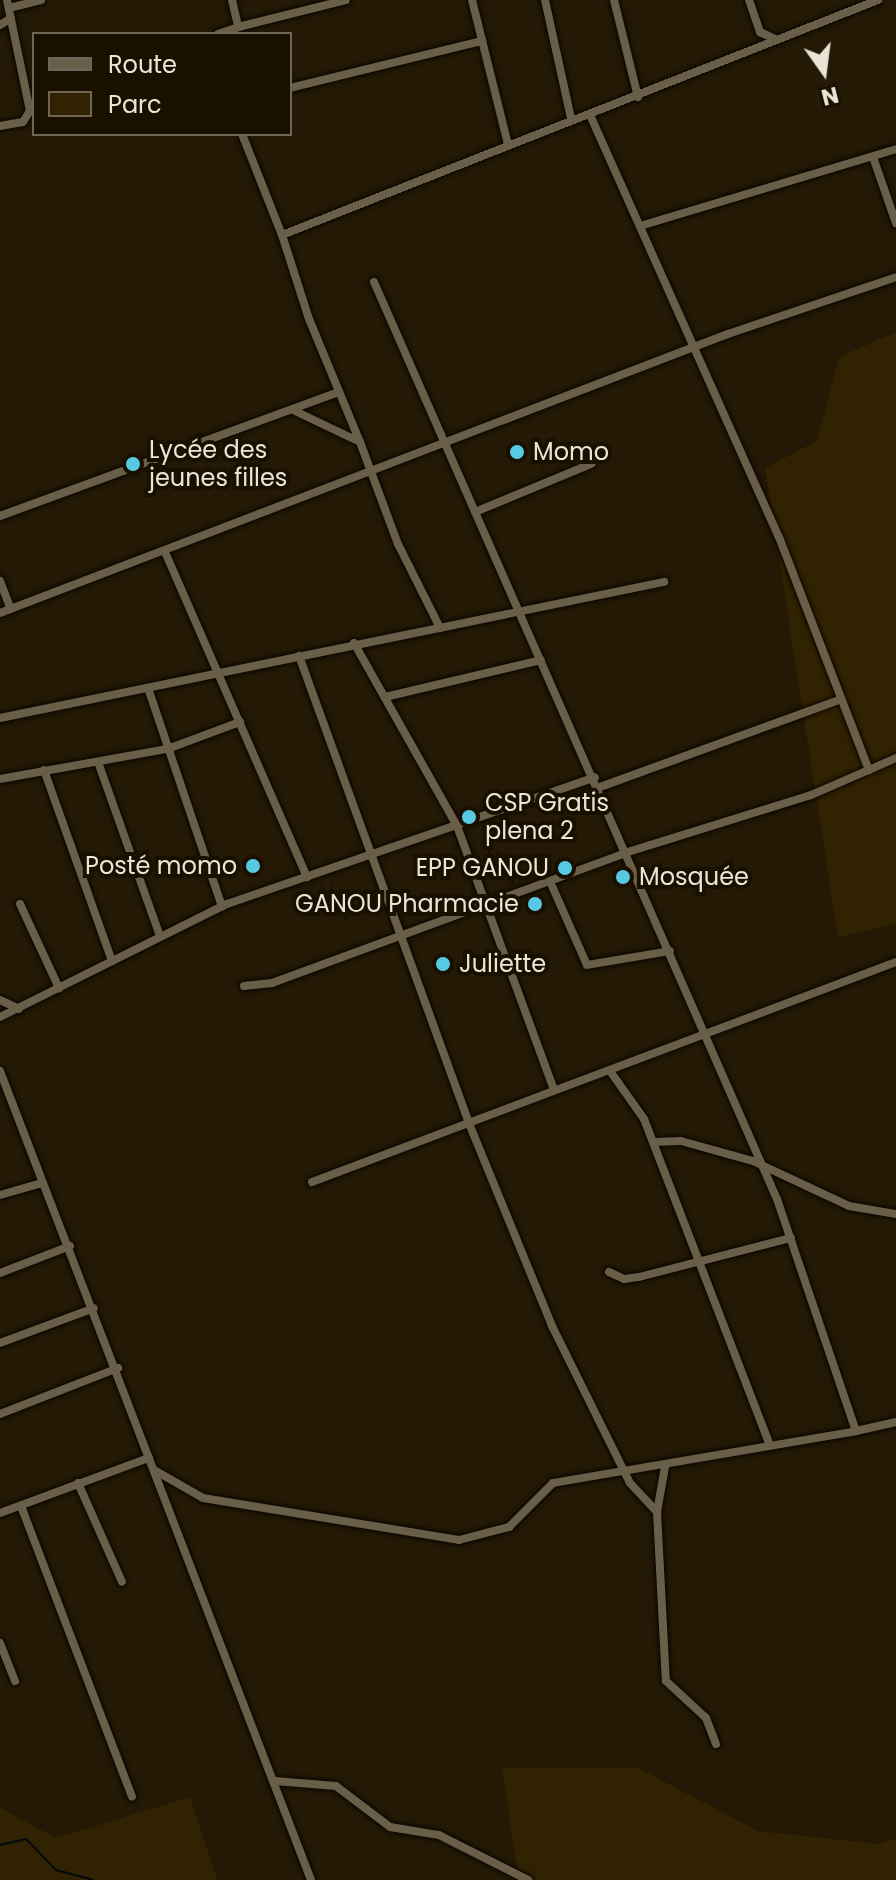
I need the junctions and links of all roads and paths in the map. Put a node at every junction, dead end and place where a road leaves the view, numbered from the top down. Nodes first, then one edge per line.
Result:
1 (41, 0) edge
2 (232, 0) edge
3 (346, 0) edge
4 (472, 0) edge
5 (545, 0) edge
6 (614, 0) edge
7 (749, 0) edge
8 (878, 0) edge
9 (8, 4) edge
10 (11, 18) junction
11 (0, 25) edge
12 (238, 27) junction
13 (224, 32) edge
14 (760, 32) junction
15 (775, 39) junction
16 (482, 41) junction
17 (750, 47) junction
18 (32, 81) edge
19 (23, 83) junction
20 (292, 88) edge
21 (638, 97) junction
22 (590, 115) junction
23 (571, 118) junction
24 (0, 126) edge
25 (243, 136) edge
26 (508, 144) junction
27 (896, 149) edge
28 (873, 157) junction
29 (896, 223) edge
30 (640, 226) junction
31 (282, 235) junction
32 (896, 277) edge
33 (374, 282) dead end
34 (692, 351) junction
35 (339, 392) junction
36 (295, 411) junction
37 (360, 442) junction
38 (442, 443) junction
39 (591, 464) dead end
40 (369, 472) junction
41 (475, 512) junction
42 (0, 516) edge
43 (165, 552) junction
44 (0, 581) edge
45 (664, 582) dead end
46 (11, 609) junction
47 (518, 609) junction
48 (0, 613) edge
49 (440, 628) junction
50 (354, 643) junction
51 (299, 656) junction
52 (541, 660) junction
53 (216, 672) junction
54 (148, 688) junction
55 (385, 697) junction
56 (839, 700) junction
57 (0, 718) edge
58 (240, 722) junction
59 (167, 749) junction
60 (896, 758) edge
61 (98, 762) junction
62 (44, 770) junction
63 (869, 770) junction
64 (595, 777) junction
65 (0, 779) edge
66 (600, 787) junction
67 (457, 826) junction
68 (628, 852) junction
69 (371, 855) junction
70 (307, 877) junction
71 (552, 886) dead end
72 (20, 904) dead end
73 (489, 905) junction
74 (222, 907) junction
75 (160, 936) junction
76 (401, 936) junction
77 (670, 951) junction
78 (112, 961) junction
79 (896, 962) edge
80 (244, 986) dead end
81 (59, 988) junction
82 (0, 1000) edge
83 (19, 1009) junction
84 (0, 1017) edge
85 (705, 1035) junction
86 (0, 1071) edge
87 (610, 1071) junction
88 (554, 1089) junction
89 (468, 1121) junction
90 (653, 1142) junction
91 (762, 1164) junction
92 (312, 1182) dead end
93 (42, 1183) junction
94 (0, 1195) edge
95 (896, 1214) edge
96 (791, 1238) junction
97 (70, 1246) junction
98 (700, 1260) junction
99 (609, 1272) dead end
100 (0, 1273) edge
101 (94, 1308) junction
102 (0, 1343) edge
103 (118, 1368) junction
104 (0, 1414) edge
105 (896, 1422) edge
106 (856, 1431) junction
107 (770, 1446) junction
108 (149, 1458) junction
109 (665, 1467) junction
110 (153, 1470) junction
111 (627, 1473) junction
112 (78, 1483) junction
113 (21, 1506) junction
114 (657, 1512) junction
115 (0, 1513) edge
116 (122, 1582) dead end
117 (0, 1643) edge
118 (15, 1681) dead end
119 (716, 1744) dead end
120 (275, 1781) junction
121 (132, 1796) dead end
122 (311, 1880) edge
123 (528, 1880) edge

1 - 9 street
2 - 12 street
3 - 12 street
4 - 16 street
5 - 23 street
6 - 21 street
7 - 14 street
8 - 15 street
9 - 10 street
10 - 11 street
10 - 19 street
12 - 13 street
14 - 15 street
14 - 17 street
15 - 17 street
16 - 20 street
16 - 26 street
17 - 21 street
18 - 19 street
19 - 24 street
21 - 22 street
22 - 23 street
22 - 30 street
23 - 26 street
25 - 31 street
26 - 31 street
27 - 28 street
28 - 29 street
28 - 30 street
30 - 34 street
31 - 35 street
32 - 34 street
33 - 38 street
34 - 38 street
34 - 56 street
35 - 36 street
35 - 37 street
36 - 37 street
36 - 42 street
37 - 40 street
38 - 40 street
38 - 41 street
39 - 41 street
40 - 43 street
40 - 49 street
41 - 47 street
43 - 46 street
43 - 53 street
44 - 46 street
45 - 47 street
46 - 48 street
47 - 49 street
47 - 52 street
49 - 50 street
50 - 51 street
50 - 55 street
51 - 53 street
51 - 69 street
52 - 55 street
52 - 64 street
53 - 54 street
53 - 58 street
54 - 57 street
54 - 59 street
55 - 67 street
56 - 63 street
56 - 66 street
58 - 59 street
58 - 70 street
59 - 61 street
59 - 74 street
60 - 63 street
61 - 62 street
61 - 75 street
62 - 65 street
62 - 78 street
63 - 68 street
64 - 66 street
64 - 67 street
66 - 68 street
67 - 69 street
67 - 73 street
68 - 73 street
68 - 77 street
69 - 70 street
69 - 76 street
70 - 74 street
71 - 77 street
72 - 81 street
73 - 76 street
73 - 88 street
74 - 75 street
75 - 78 street
76 - 80 street
76 - 89 street
77 - 85 street
78 - 81 street
79 - 85 street
81 - 83 street
82 - 83 street
83 - 84 street
85 - 87 street
85 - 91 street
86 - 93 street
87 - 88 street
87 - 90 street
88 - 89 street
89 - 92 street
89 - 111 street
90 - 91 street
90 - 98 street
91 - 95 street
91 - 96 street
93 - 94 street
93 - 97 street
96 - 98 street
96 - 106 street
97 - 100 street
97 - 101 street
98 - 99 street
98 - 107 street
101 - 102 street
101 - 103 street
103 - 104 street
103 - 108 street
105 - 106 street
106 - 107 street
107 - 109 street
108 - 110 street
108 - 112 street
109 - 111 street
109 - 114 street
110 - 111 street
110 - 120 street
111 - 114 street
112 - 113 street
112 - 116 street
113 - 115 street
113 - 121 street
114 - 119 street
117 - 118 street
120 - 122 street
120 - 123 street

